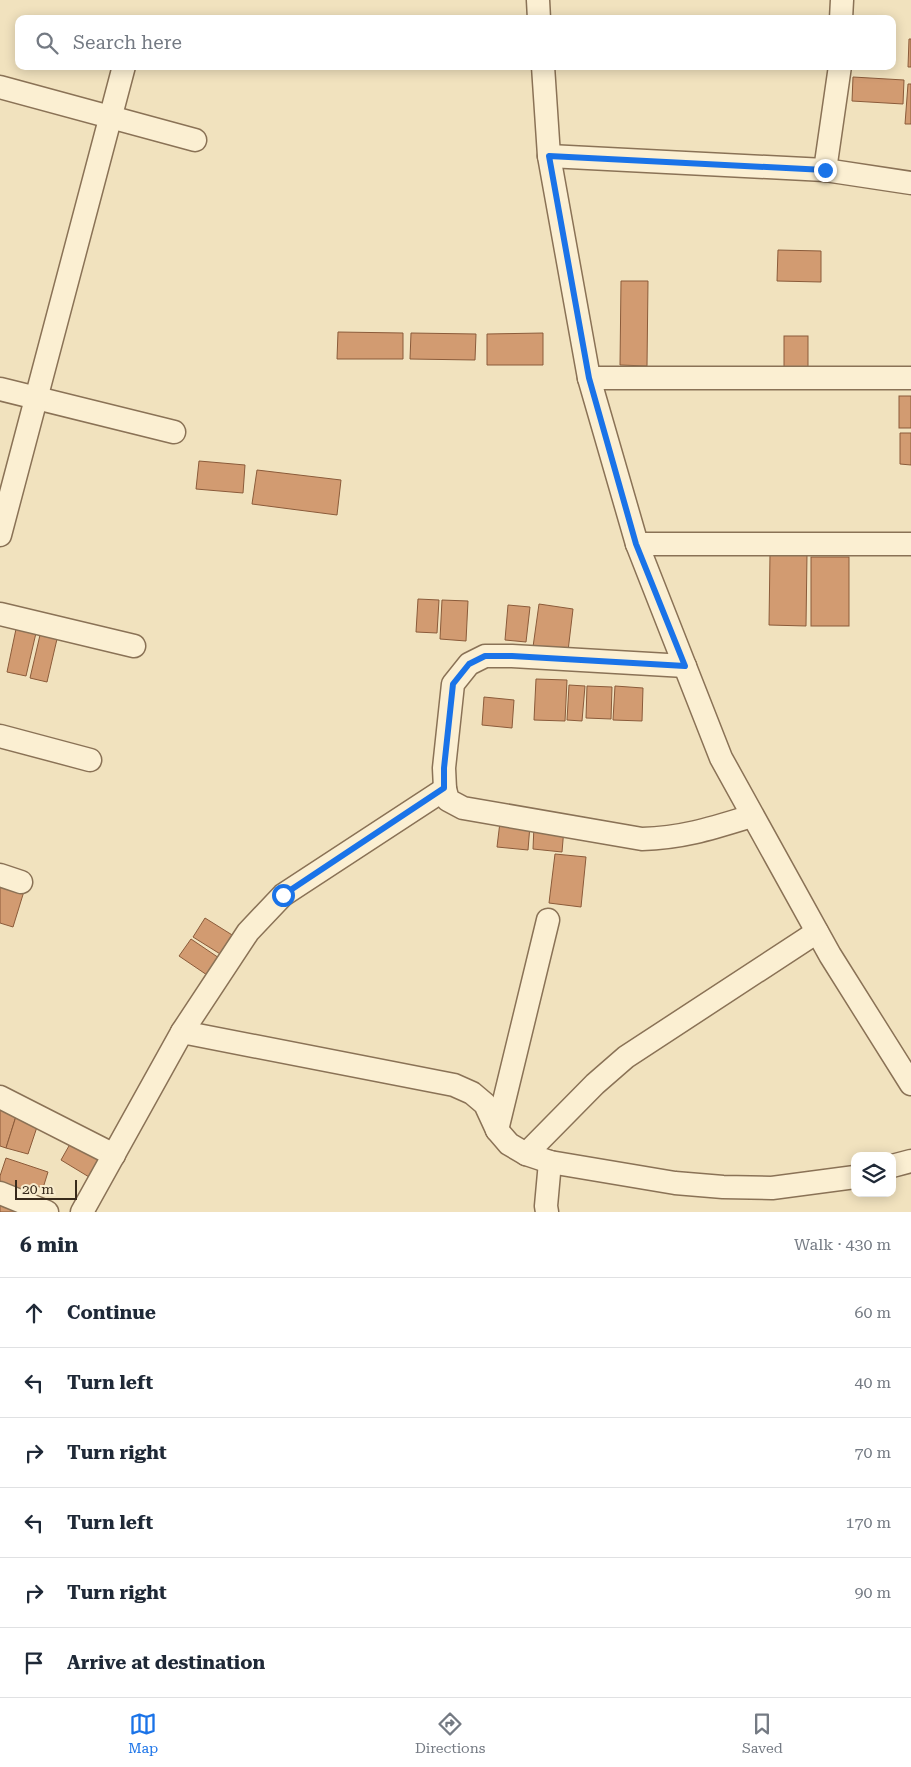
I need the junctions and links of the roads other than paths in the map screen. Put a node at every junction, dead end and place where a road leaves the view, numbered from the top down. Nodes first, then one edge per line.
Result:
1 (538, 0) edge
2 (842, 0) edge
3 (539, 15) edge
4 (841, 15) edge
5 (123, 70) edge
6 (542, 70) edge
7 (839, 70) edge
8 (0, 87) edge
9 (110, 118) junction
10 (195, 140) dead end
11 (549, 156) junction
12 (825, 170) junction
13 (911, 183) edge
14 (589, 378) junction
15 (911, 378) edge
16 (0, 389) edge
17 (37, 398) junction
18 (174, 432) dead end
19 (0, 535) edge
20 (636, 544) junction
21 (911, 544) edge
22 (0, 614) edge
23 (134, 646) dead end
24 (685, 666) junction
25 (0, 736) edge
26 (90, 760) dead end
27 (444, 788) junction
28 (752, 816) junction
29 (548, 920) dead end
30 (817, 932) junction
31 (182, 1032) junction
32 (911, 1084) edge
33 (0, 1097) edge
34 (497, 1130) junction
35 (526, 1154) junction
36 (114, 1155) junction
37 (911, 1161) edge
38 (550, 1162) junction
39 (896, 1165) edge
40 (851, 1178) edge
41 (0, 1193) edge
42 (47, 1212) edge
43 (82, 1212) edge
44 (547, 1212) edge

1 - 3 street
2 - 4 street
5 - 9 street
6 - 11 street
7 - 12 street
8 - 9 street
9 - 10 street
9 - 17 street
11 - 12 street
11 - 14 street
12 - 13 street
14 - 15 street
14 - 20 street
16 - 17 street
17 - 18 street
17 - 19 street
20 - 21 street
20 - 24 street
22 - 23 street
24 - 27 street
24 - 28 street
25 - 26 street
27 - 28 street
27 - 31 street
28 - 30 street
29 - 34 street
30 - 32 street
30 - 35 street
31 - 34 street
31 - 36 street
33 - 36 street
34 - 35 street
35 - 38 street
36 - 43 street
37 - 39 street
38 - 40 street
38 - 44 street
41 - 42 street

